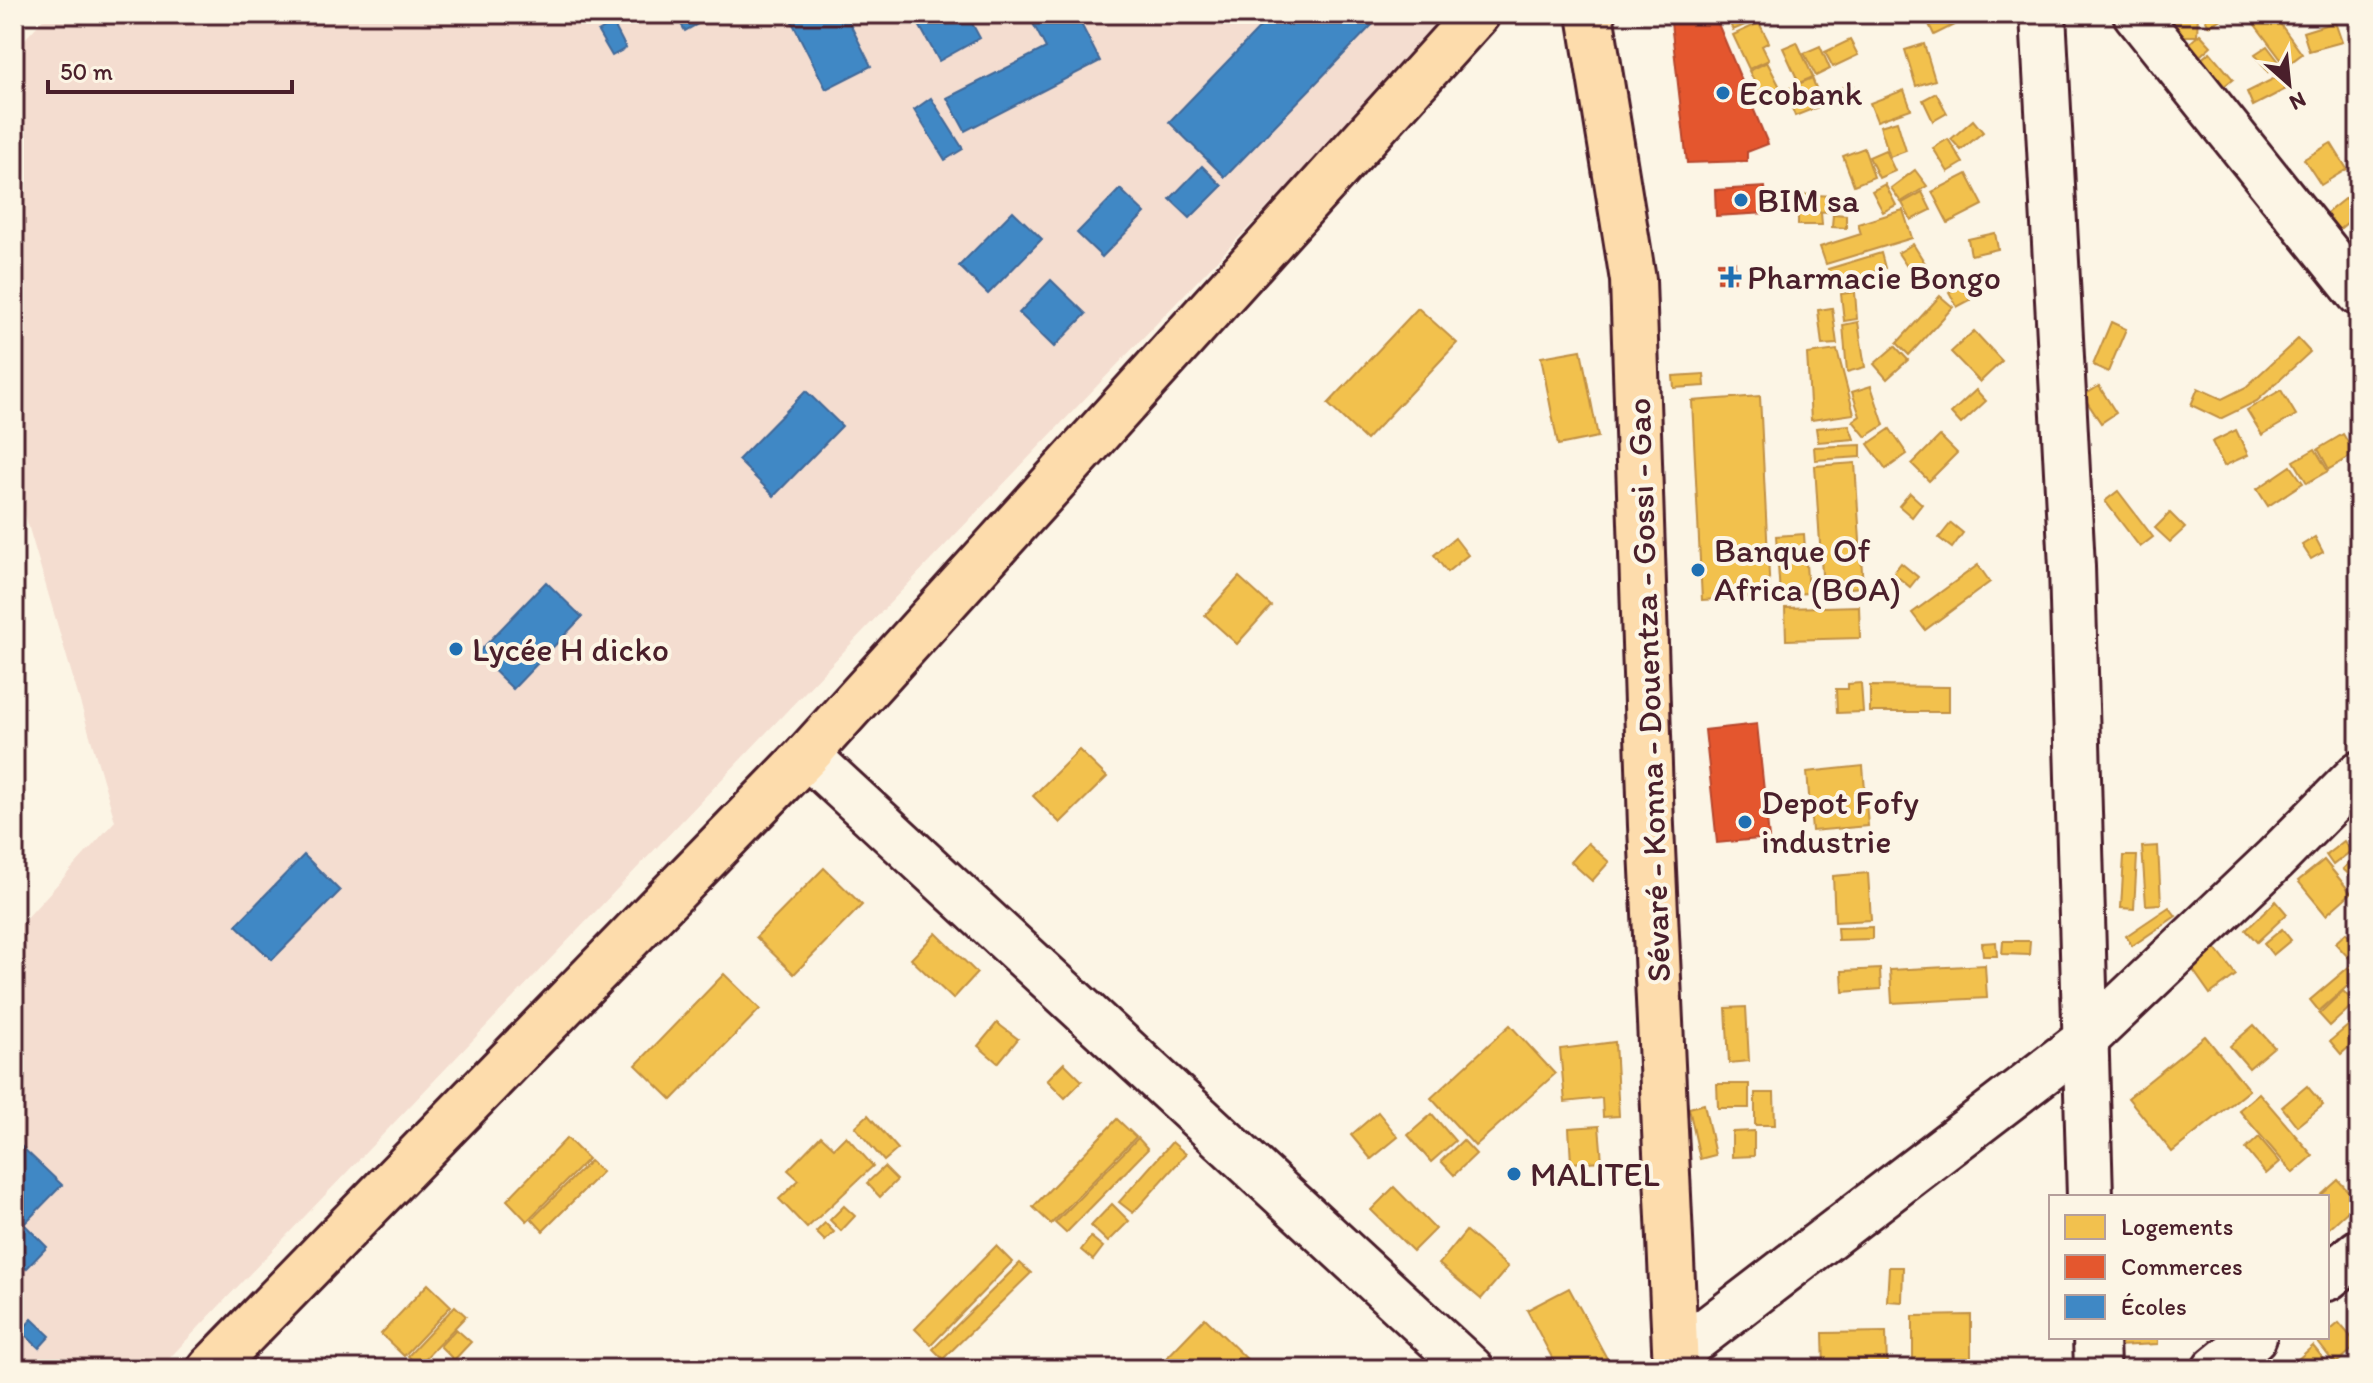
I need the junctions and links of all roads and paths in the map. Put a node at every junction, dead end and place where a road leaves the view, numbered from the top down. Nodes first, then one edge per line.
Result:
1 (1477, 14) edge
2 (1590, 14) edge
3 (2043, 14) edge
4 (2136, 14) edge
5 (2357, 288) edge
6 (807, 755) junction
7 (2359, 774) edge
8 (2084, 1041) junction
9 (2090, 1195) edge
10 (2359, 1252) edge
11 (2329, 1276) edge
12 (2096, 1339) edge
13 (2252, 1339) edge
14 (1676, 1362) edge
15 (210, 1369) edge
16 (1471, 1369) edge
17 (2097, 1369) edge
18 (2215, 1369) edge

1 - 6 main road
2 - 14 main road, Sévaré - Konna - Douentza - Gossi - Gao
3 - 8 street
4 - 5 street
6 - 15 main road
6 - 16 street
7 - 8 street
8 - 9 street
8 - 14 street
10 - 11 street
12 - 17 street
13 - 18 street

